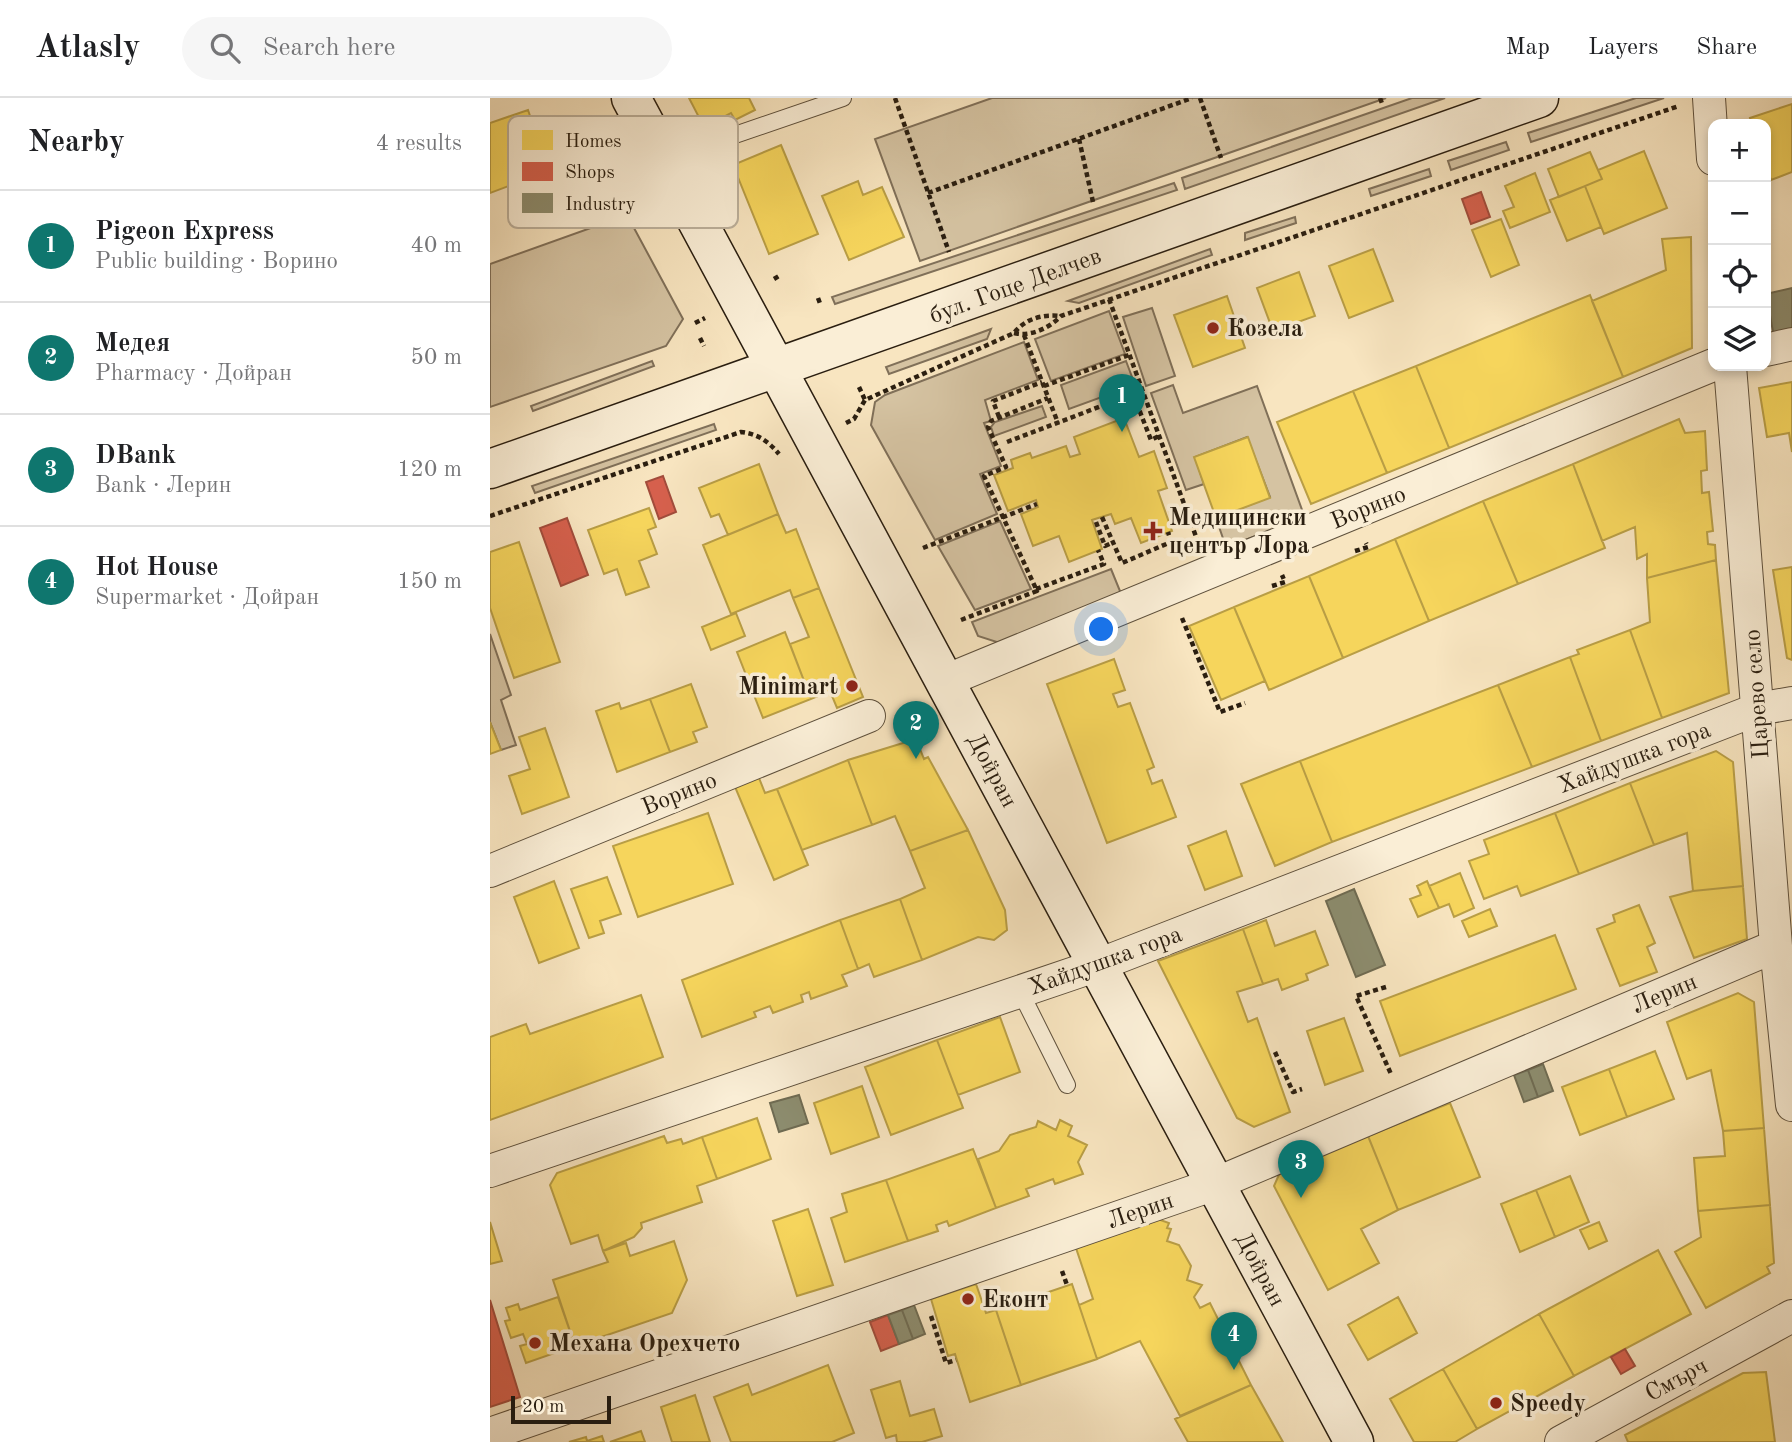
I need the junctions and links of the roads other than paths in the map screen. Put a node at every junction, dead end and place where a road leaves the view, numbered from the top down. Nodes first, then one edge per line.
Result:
1 (631, 98) edge
2 (843, 98) edge
3 (1539, 98) edge
4 (1700, 100) edge
5 (641, 116) edge
6 (738, 134) edge
7 (1708, 136) edge
8 (702, 228) edge
9 (1792, 344) edge
10 (1771, 349) edge
11 (1708, 367) edge
12 (779, 368) junction
13 (1730, 371) edge
14 (490, 469) edge
15 (945, 681) junction
16 (1792, 704) edge
17 (1758, 709) junction
18 (869, 716) dead end
19 (490, 871) edge
20 (1776, 946) junction
21 (1098, 964) junction
22 (1020, 991) junction
23 (1068, 1085) dead end
24 (1792, 1105) edge
25 (490, 1171) edge
26 (1215, 1184) junction
27 (1792, 1317) edge
28 (490, 1434) edge
29 (1354, 1442) edge
30 (1561, 1442) edge

1 - 5 street, Дойран
2 - 6 lane
3 - 12 street, бул. Гоце Делчев
4 - 7 street
8 - 12 street, Дойран
9 - 10 street
11 - 15 street, Ворино
12 - 14 street, бул. Гоце Делчев
12 - 15 street, Дойран
13 - 17 street, Царево село
15 - 21 street, Дойран
16 - 17 street, Хайдушка гора
17 - 20 street, Царево село
17 - 21 street, Хайдушка гора
18 - 19 street, Ворино
20 - 24 street, Царево село
20 - 26 street, Лерин
21 - 22 street, Хайдушка гора
21 - 26 street, Дойран
22 - 23 lane
22 - 25 street, Хайдушка гора
26 - 28 street, Лерин
26 - 29 street, Дойран
27 - 30 street, Смърч

